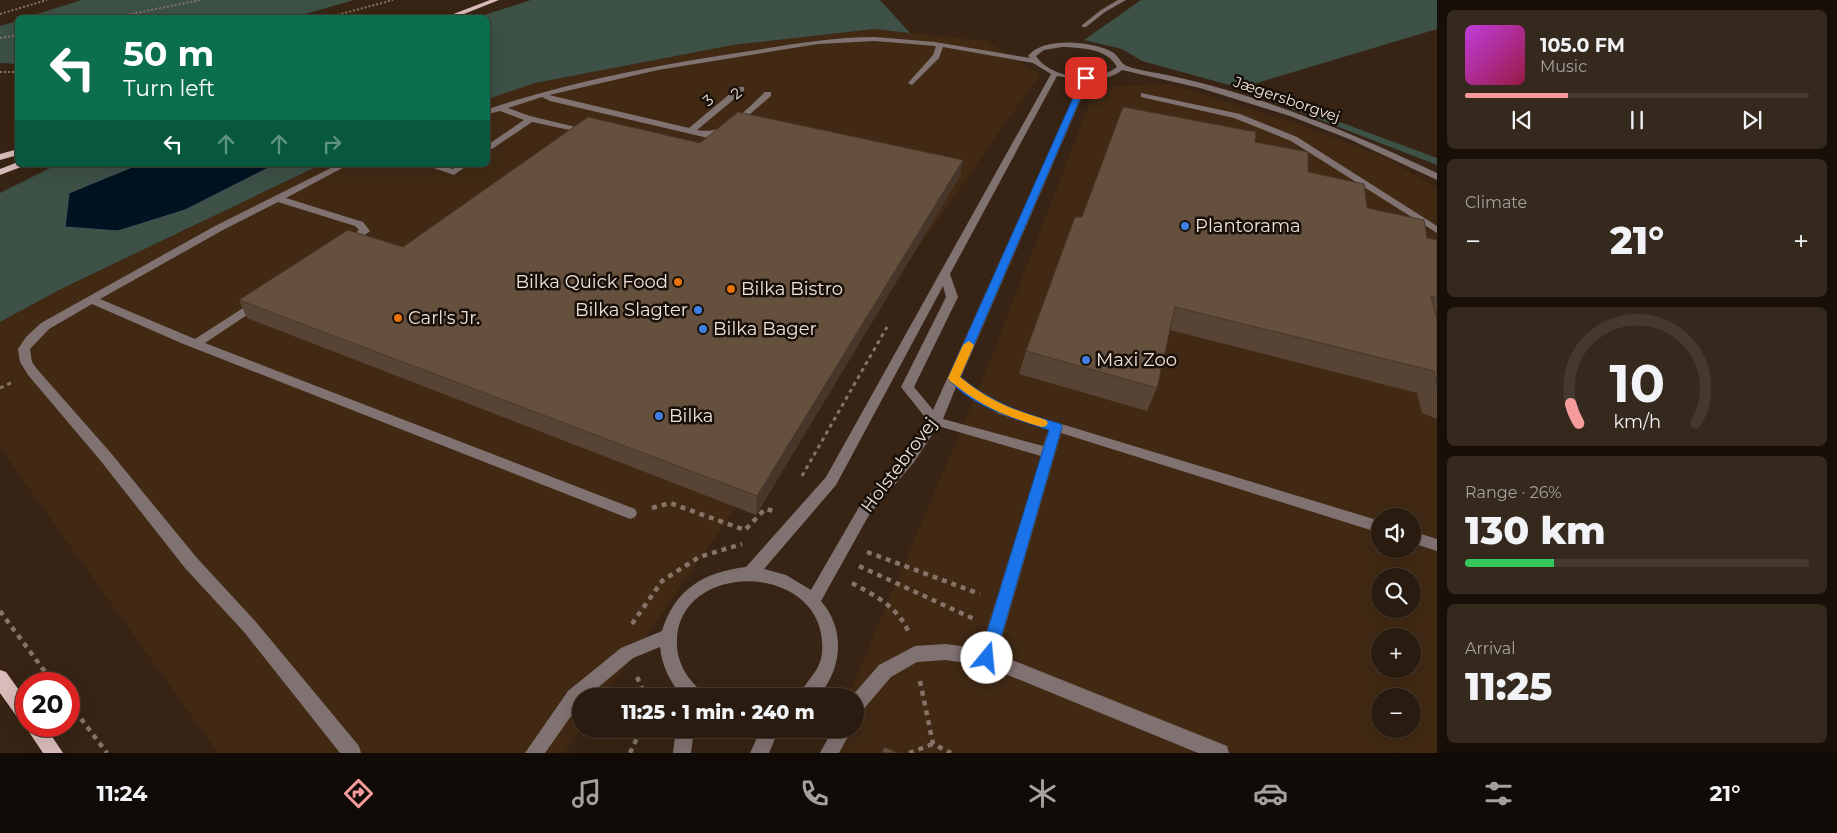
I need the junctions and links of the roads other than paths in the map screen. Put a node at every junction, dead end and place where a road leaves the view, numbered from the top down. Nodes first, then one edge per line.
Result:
1 (496, 0) edge
2 (1123, 0) edge
3 (454, 15) edge
4 (1084, 26) dead end
5 (940, 45) junction
6 (1027, 51) junction
7 (1033, 61) junction
8 (1122, 67) junction
9 (1055, 73) junction
10 (1086, 78) junction
11 (912, 83) dead end
12 (732, 87) dead end
13 (742, 89) dead end
14 (758, 92) dead end
15 (768, 94) dead end
16 (544, 95) junction
17 (1144, 95) dead end
18 (500, 107) junction
19 (490, 111) edge
20 (531, 118) junction
21 (682, 129) junction
22 (581, 130) edge
23 (691, 131) junction
24 (708, 135) junction
25 (490, 146) edge
26 (15, 153) edge
27 (0, 156) edge
28 (15, 166) edge
29 (340, 167) edge
30 (436, 167) edge
31 (461, 167) edge
32 (0, 172) edge
33 (1437, 178) edge
34 (276, 198) junction
35 (1437, 230) edge
36 (335, 251) edge
37 (946, 276) junction
38 (270, 294) edge
39 (92, 300) junction
40 (196, 344) junction
41 (954, 378) junction
42 (935, 421) junction
43 (1056, 427) junction
44 (1049, 453) junction
45 (630, 513) dead end
46 (1371, 524) edge
47 (1421, 540) edge
48 (1437, 545) edge
49 (750, 574) junction
50 (813, 601) junction
51 (669, 636) junction
52 (987, 658) junction
53 (0, 678) edge
54 (686, 688) edge
55 (816, 688) edge
56 (864, 696) edge
57 (15, 699) edge
58 (42, 737) edge
59 (684, 738) edge
60 (766, 738) edge
61 (838, 738) edge
62 (54, 753) edge
63 (352, 753) edge
64 (534, 753) edge
65 (682, 753) edge
66 (759, 753) edge
67 (829, 753) edge
68 (1220, 753) edge

1 - 3 main road
2 - 4 street
5 - 6 street
5 - 7 street
5 - 11 street
5 - 16 street
6 - 7 street
6 - 8 street
7 - 9 street
8 - 10 street
8 - 33 street, Jægersborgvej
9 - 10 street
9 - 37 street
10 - 41 street, Holstebrovej
12 - 21 street
13 - 23 street, 3
14 - 24 street, 2
15 - 24 street
16 - 18 street
16 - 21 street
17 - 35 street
18 - 19 street
18 - 20 street
20 - 22 street
20 - 25 street
21 - 23 street
23 - 24 street
26 - 27 main road
28 - 32 main road
29 - 34 street
30 - 31 street
34 - 36 street
34 - 39 street
37 - 42 street
37 - 49 street
38 - 40 street
39 - 40 street
39 - 63 street
40 - 45 street
41 - 42 street, Holstebrovej
41 - 43 street
42 - 44 street
42 - 50 street, Holstebrovej
43 - 44 street
43 - 46 street
44 - 52 street
47 - 48 street
49 - 50 street
49 - 51 street
50 - 55 street
51 - 54 street
51 - 64 street
52 - 56 street
52 - 68 street
53 - 57 main road
58 - 62 main road
59 - 65 street
60 - 66 street
61 - 67 street

